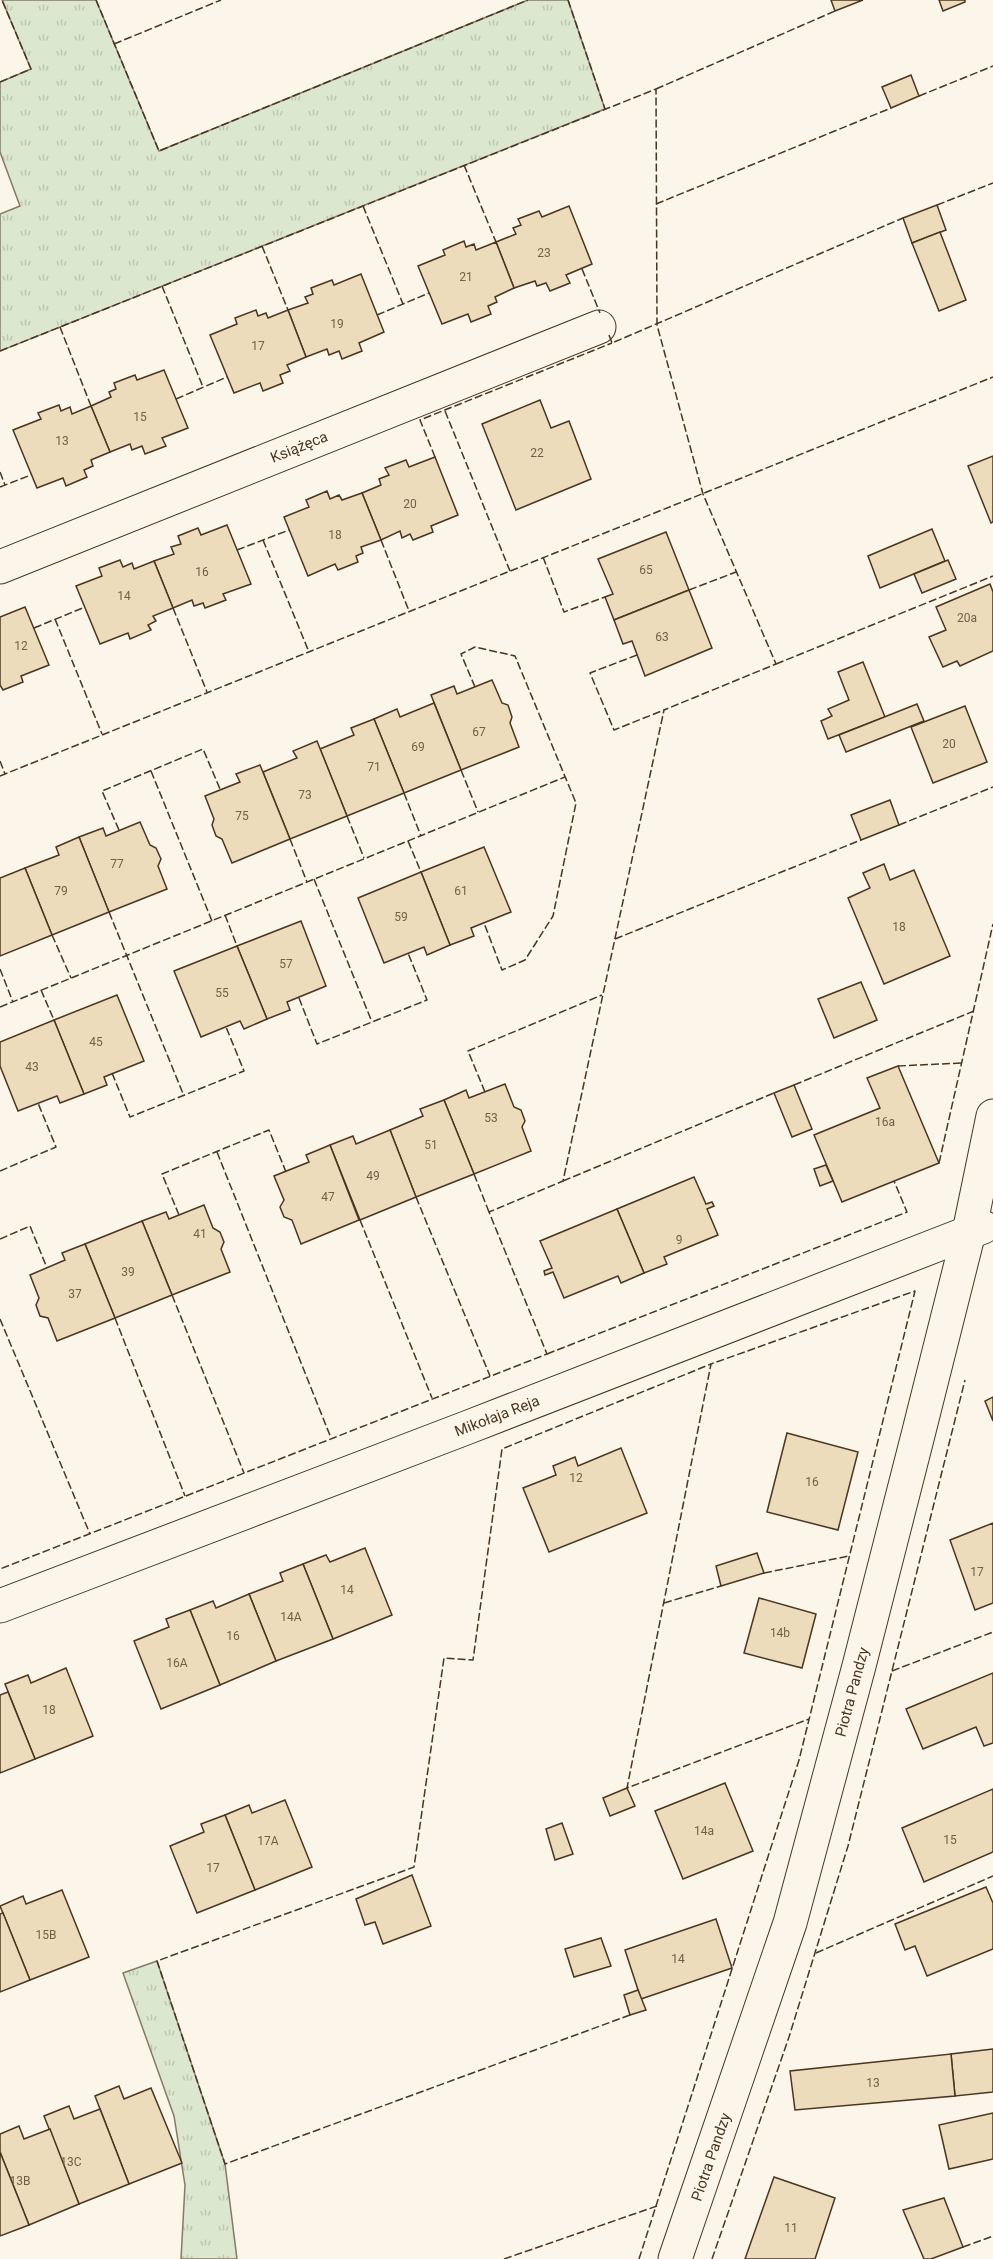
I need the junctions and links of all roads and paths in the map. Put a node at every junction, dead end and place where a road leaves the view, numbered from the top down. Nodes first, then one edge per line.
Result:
1 (599, 327) dead end
2 (0, 567) edge
3 (993, 1116) edge
4 (981, 1228) edge
5 (0, 1606) edge
6 (675, 2259) edge

1 - 2 street, Książęca
3 - 4 street, Piotra Pandzy
4 - 5 street, Mikołaja Reja
4 - 6 street, Piotra Pandzy

